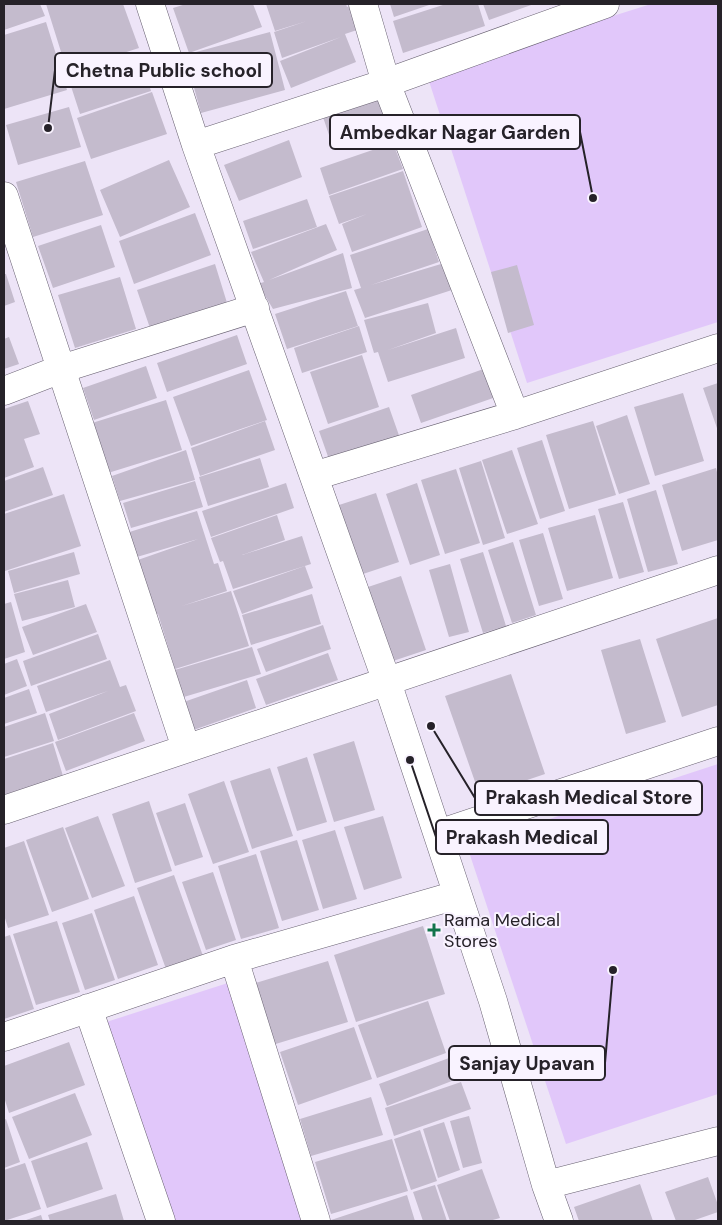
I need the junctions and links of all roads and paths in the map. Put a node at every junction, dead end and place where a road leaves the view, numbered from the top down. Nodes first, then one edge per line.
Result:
1 (150, 4) edge
2 (362, 4) edge
3 (605, 4) edge
4 (386, 83) junction
5 (196, 145) junction
6 (4, 196) edge
7 (255, 308) junction
8 (718, 348) edge
9 (61, 369) junction
10 (4, 391) edge
11 (515, 415) junction
12 (314, 476) junction
13 (718, 570) edge
14 (387, 682) junction
15 (718, 742) edge
16 (186, 748) junction
17 (4, 810) edge
18 (438, 834) junction
19 (457, 895) junction
20 (234, 959) junction
21 (88, 1008) junction
22 (4, 1036) edge
23 (718, 1141) edge
24 (546, 1185) junction
25 (161, 1221) edge
26 (316, 1221) edge
27 (559, 1221) edge

1 - 5 street
2 - 4 street
3 - 4 street
4 - 5 street
4 - 11 street
5 - 7 street
6 - 9 street
7 - 9 street
7 - 12 street
8 - 11 street
9 - 10 street
9 - 16 street
11 - 12 street
12 - 14 street
13 - 14 street
14 - 16 street
14 - 18 street
15 - 18 street
16 - 17 street
18 - 19 street
19 - 20 street
19 - 24 street
20 - 21 street
20 - 26 street
21 - 22 street
21 - 25 street
23 - 24 street
24 - 27 street

